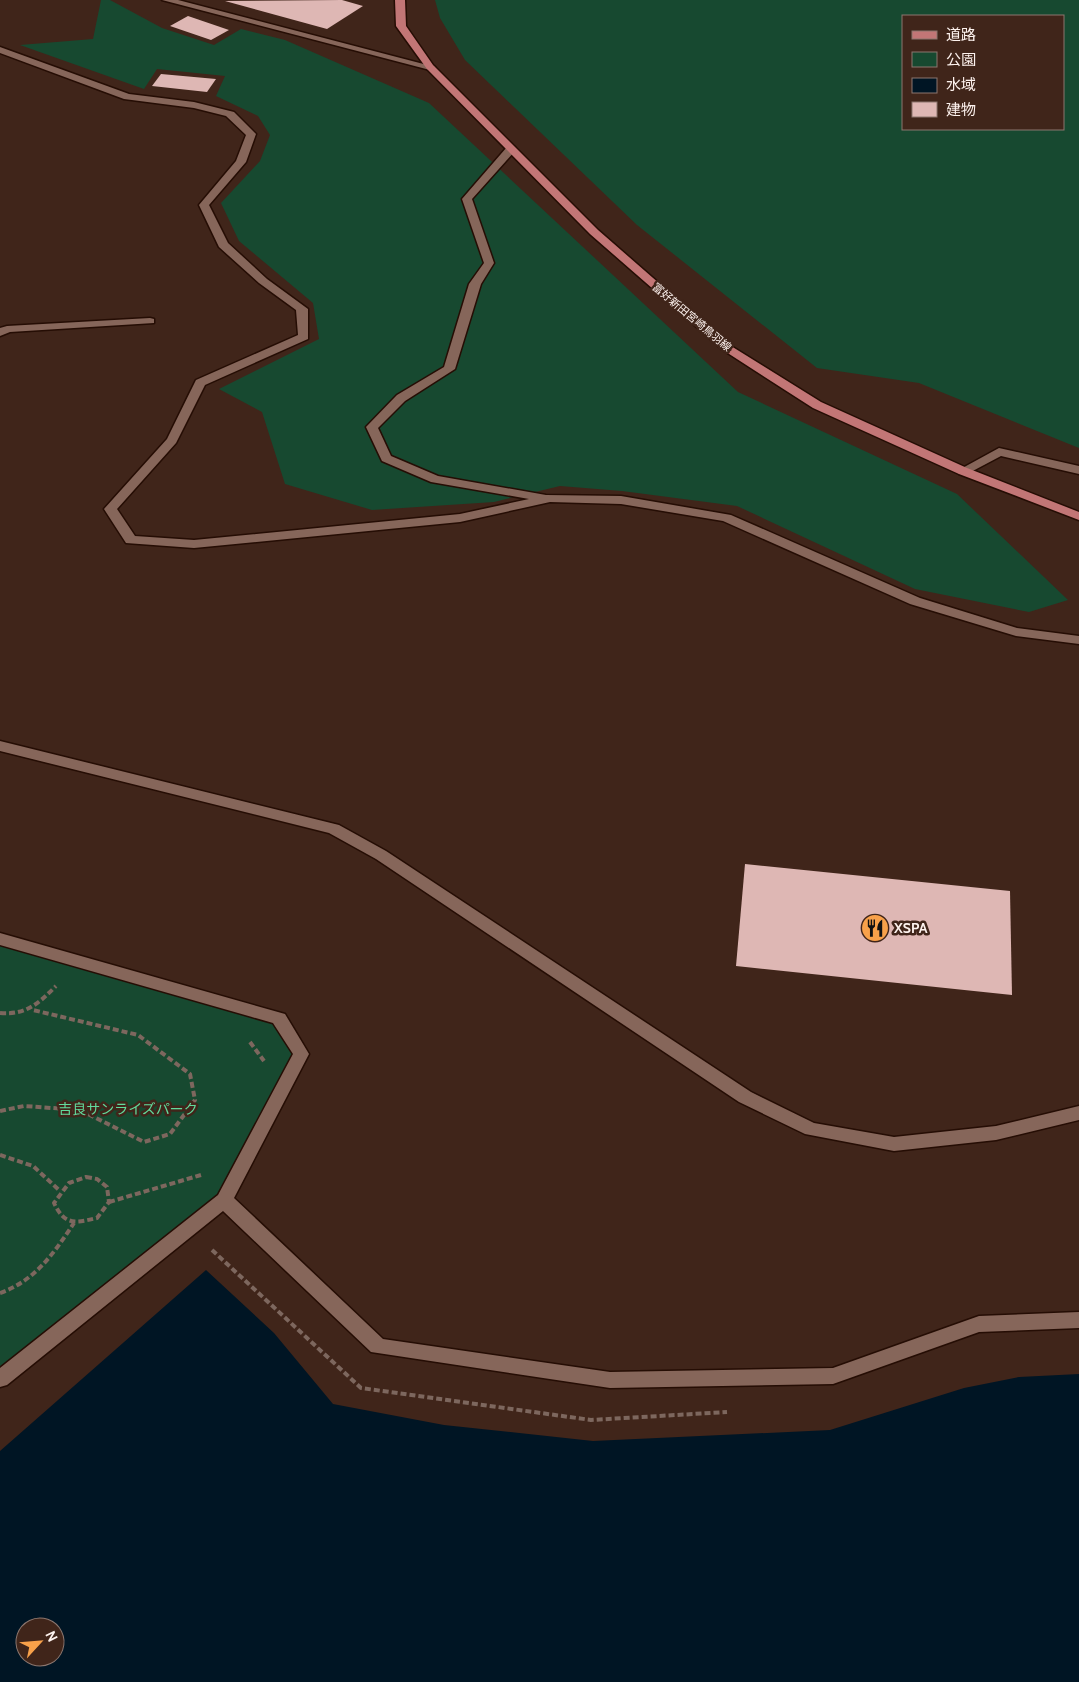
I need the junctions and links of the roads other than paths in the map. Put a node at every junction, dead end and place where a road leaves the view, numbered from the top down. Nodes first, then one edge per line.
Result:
1 (167, 0) edge
2 (400, 0) edge
3 (0, 50) edge
4 (430, 67) junction
5 (511, 149) junction
6 (150, 321) dead end
7 (0, 333) edge
8 (1079, 470) edge
9 (963, 471) junction
10 (550, 498) junction
11 (1079, 516) edge
12 (1079, 640) edge
13 (0, 746) edge
14 (0, 940) edge
15 (1079, 1113) edge
16 (224, 1200) junction
17 (1079, 1320) edge
18 (0, 1379) edge

1 - 4 street
2 - 4 main road, 富好新田宮崎鳥羽線
3 - 10 street
4 - 5 main road, 富好新田宮崎鳥羽線
5 - 9 main road, 富好新田宮崎鳥羽線
5 - 10 street
6 - 7 street
8 - 9 street
9 - 11 main road, 富好新田宮崎鳥羽線
10 - 12 street
13 - 15 street
14 - 16 street
16 - 17 street
16 - 18 street

